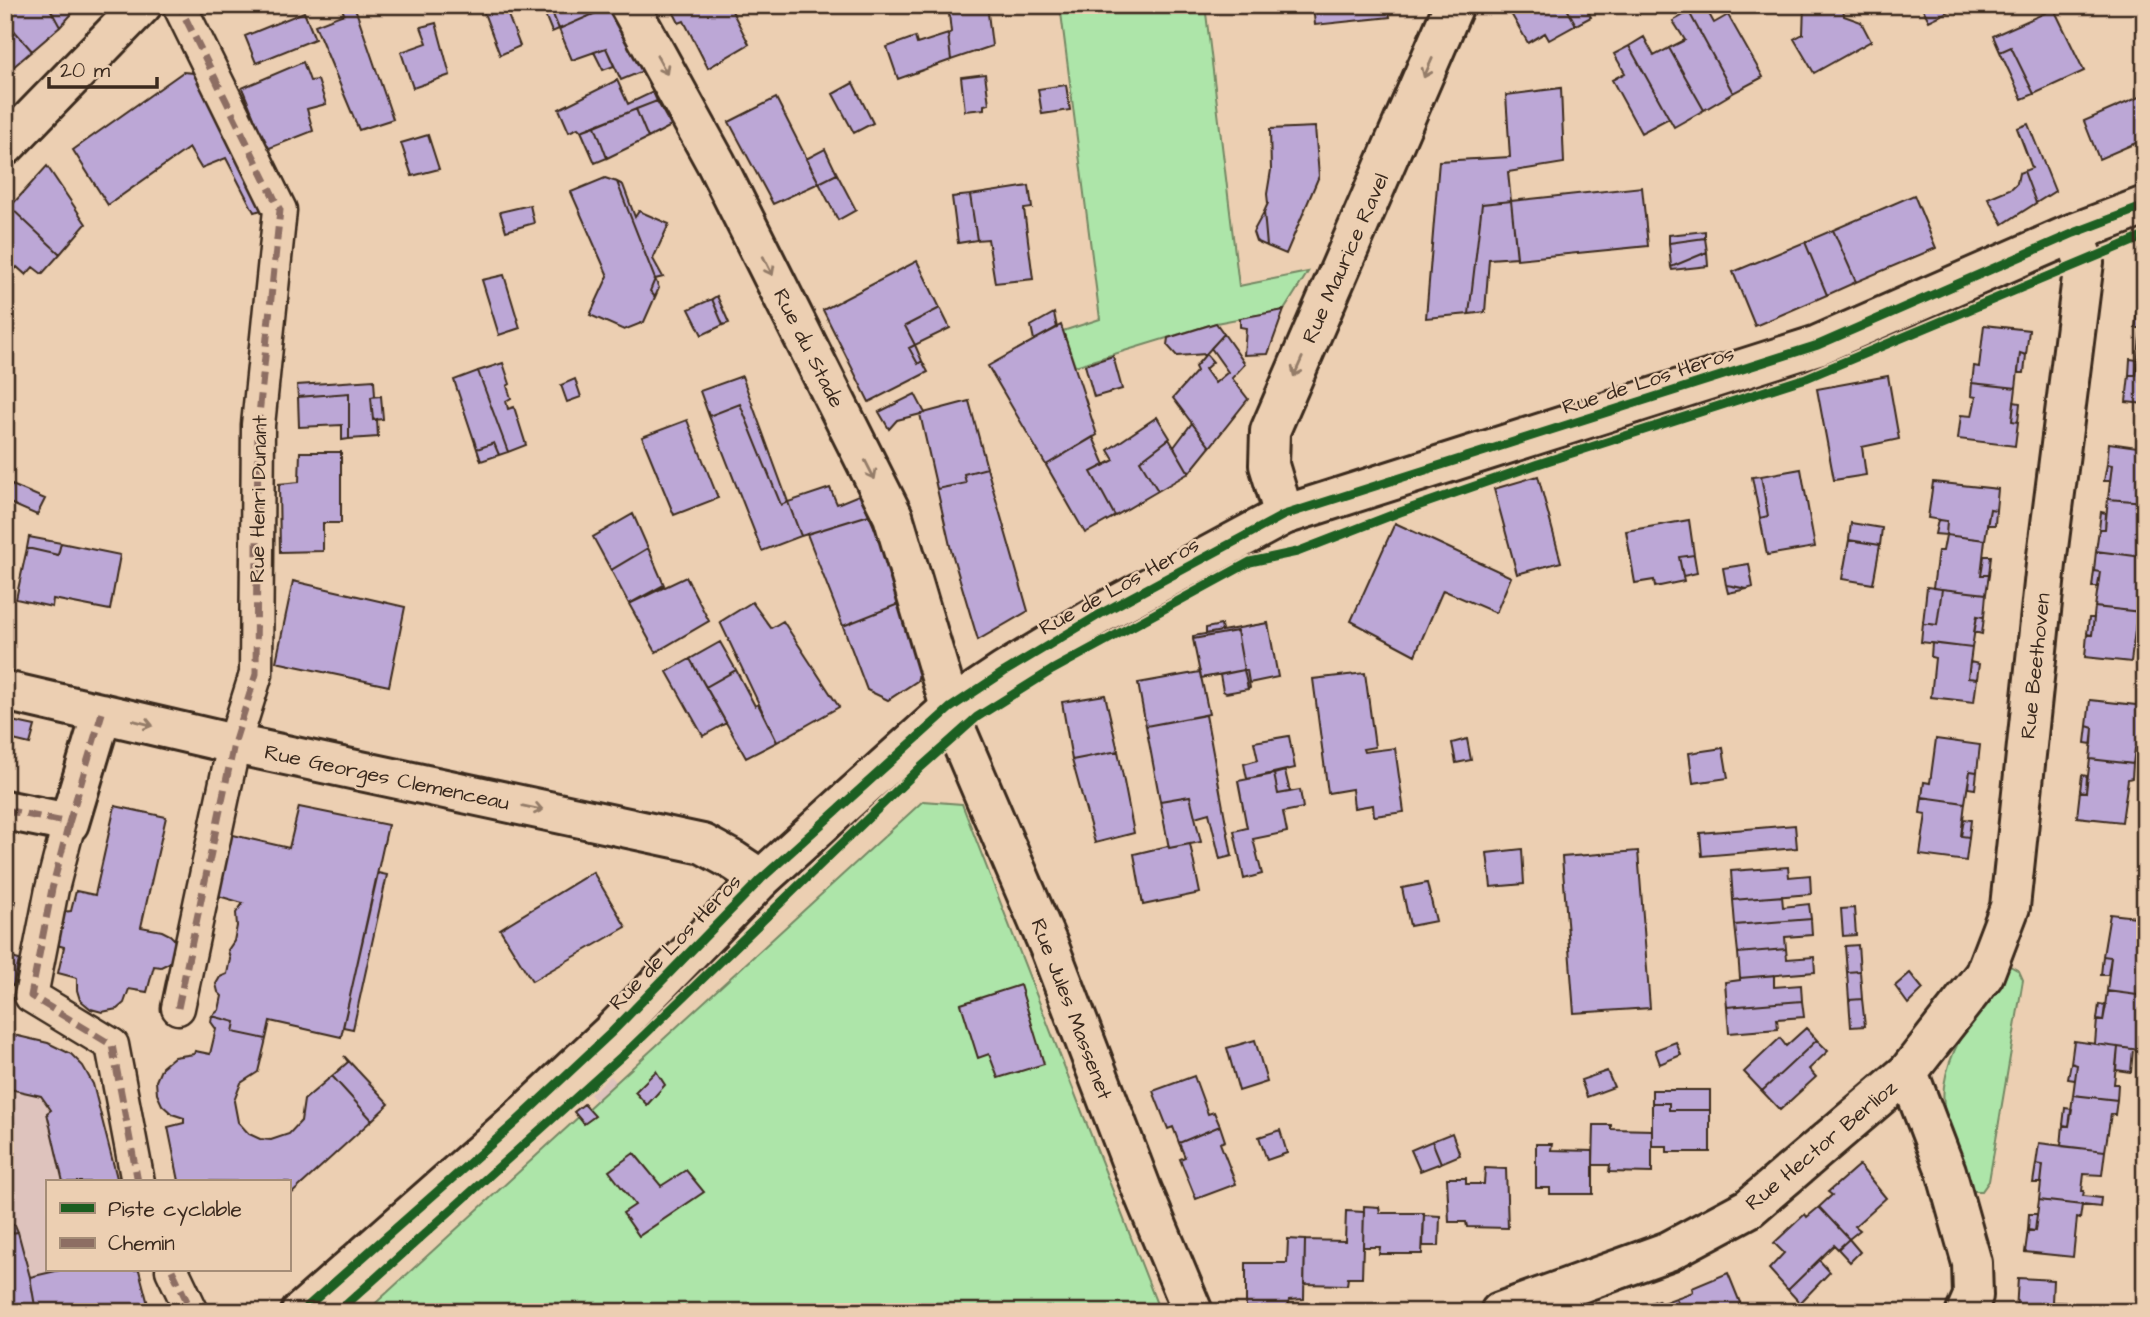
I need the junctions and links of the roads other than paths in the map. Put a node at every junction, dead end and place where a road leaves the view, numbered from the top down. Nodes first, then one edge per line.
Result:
1 (142, 5) edge
2 (178, 5) edge
3 (629, 5) edge
4 (1454, 5) edge
5 (5, 146) edge
6 (2145, 206) edge
7 (2074, 233) junction
8 (1284, 515) junction
9 (5, 691) edge
10 (950, 708) junction
11 (102, 713) junction
12 (234, 744) junction
13 (5, 810) edge
14 (69, 822) junction
15 (761, 879) junction
16 (178, 1009) dead end
17 (1908, 1072) junction
18 (138, 1180) edge
19 (173, 1272) edge
20 (192, 1312) edge
21 (301, 1312) edge
22 (1193, 1312) edge
23 (1500, 1312) edge
24 (1966, 1312) edge

1 - 5 street
2 - 12 street, Rue Henri Dunant
3 -> 10 street, Rue du Stade
4 -> 8 street, Rue Maurice Ravel
6 - 7 street, Rue de Los Heros
7 - 8 street, Rue de Los Heros
7 - 17 street, Rue Beethoven
8 - 10 street, Rue de Los Heros
9 - 11 street, Rue Georges Clemenceau
10 - 15 street, Rue de Los Heros
10 - 22 street, Rue Jules Massenet
11 -> 12 street, Rue Georges Clemenceau
11 - 14 street
12 -> 15 street, Rue Georges Clemenceau
12 - 16 street, Rue Henri Dunant
13 - 14 street
14 - 18 street
15 - 21 street, Rue de Los Heros
17 - 23 street, Rue Hector Berlioz
17 - 24 street
19 - 20 street

